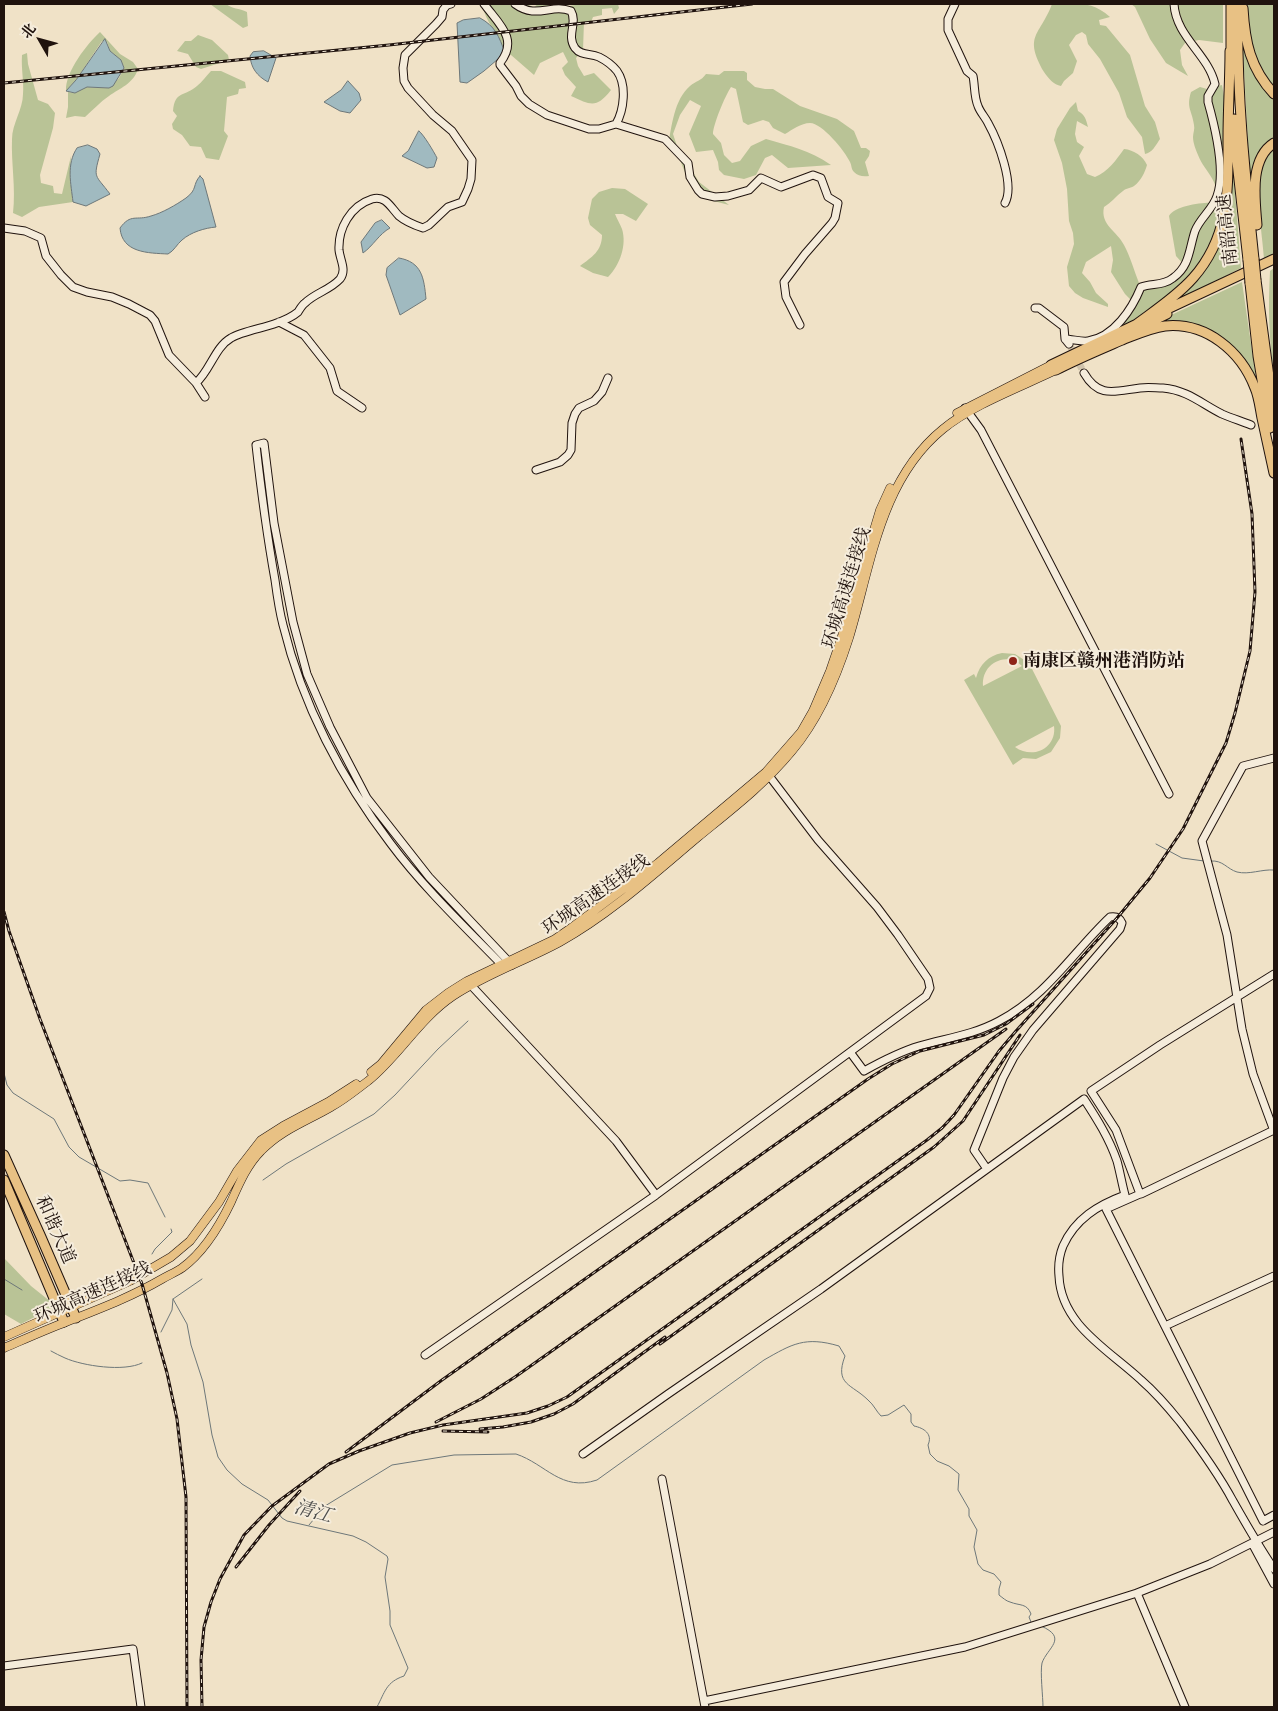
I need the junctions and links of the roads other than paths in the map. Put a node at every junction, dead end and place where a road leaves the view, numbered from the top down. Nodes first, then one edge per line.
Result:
1 (451, 4) edge
2 (484, 4) edge
3 (515, 4) edge
4 (956, 4) edge
5 (1174, 4) edge
6 (1231, 4) edge
7 (1238, 4) edge
8 (1243, 4) edge
9 (1230, 51) junction
10 (1274, 94) edge
11 (616, 124) junction
12 (1274, 143) edge
13 (1005, 204) dead end
14 (4, 228) edge
15 (1254, 259) junction
16 (1274, 259) edge
17 (1274, 263) edge
18 (1256, 281) junction
19 (1035, 308) dead end
20 (279, 322) junction
21 (800, 325) dead end
22 (1134, 326) junction
23 (1110, 345) junction
24 (1053, 368) junction
25 (1084, 373) tunnel mouth
26 (608, 378) dead end
27 (196, 383) junction
28 (205, 397) dead end
29 (362, 408) dead end
30 (966, 410) junction
31 (1274, 417) edge
32 (1251, 425) dead end
33 (1274, 452) edge
34 (536, 470) dead end
35 (1274, 473) edge
36 (1274, 758) edge
37 (768, 774) junction
38 (1169, 794) dead end
39 (507, 965) junction
40 (1274, 974) edge
41 (469, 983) junction
42 (1237, 997) junction
43 (850, 1052) junction
44 (1274, 1130) edge
45 (4, 1155) edge
46 (987, 1169) junction
47 (4, 1180) edge
48 (1141, 1194) dead end
49 (656, 1195) junction
50 (1274, 1276) edge
51 (70, 1307) junction
52 (59, 1312) junction
53 (76, 1318) junction
54 (64, 1322) junction
55 (1165, 1326) junction
56 (4, 1337) edge
57 (4, 1348) edge
58 (425, 1355) dead end
59 (583, 1454) dead end
60 (662, 1479) dead end
61 (1274, 1515) edge
62 (1274, 1532) edge
63 (1254, 1542) junction
64 (1274, 1569) edge
65 (1274, 1584) edge
66 (1137, 1593) junction
67 (4, 1666) edge
68 (704, 1704) edge
69 (141, 1707) edge
70 (1184, 1707) edge

1 - 20 street
2 - 11 street
3 - 11 street
4 - 13 street
5 - 19 street
6 - 9 highway, 南韶高速
7 - 15 highway, 南韶高速
8 - 10 highway
9 - 15 highway, 南韶高速
9 - 22 highway
11 - 21 street
12 - 15 highway
14 - 27 street
15 - 18 highway, 南韶高速, bridge
16 - 22 highway
17 - 23 highway
18 - 31 highway, 南韶高速
18 - 33 highway, 南韶高速
20 - 27 street
20 - 29 street
22 - 24 highway
23 - 24 highway
23 - 35 highway
24 - 30 main road, 环城高速连接线
25 - 32 street
26 - 34 street
27 - 28 street
30 - 37 main road, 环城高速连接线
30 - 38 street
36 - 42 street
37 - 39 main road, 环城高速连接线
37 - 43 street
39 - 39 street
39 - 41 main road, 环城高速连接线
40 - 42 street
41 - 49 street
41 - 51 main road, 环城高速连接线
41 - 53 main road, 环城高速连接线
42 - 44 street
42 - 55 street
43 - 46 street
43 - 49 street
44 - 48 street
45 - 51 highway, 和谐大道
46 - 59 street
46 - 63 street
47 - 52 highway, 和谐大道
49 - 58 street
50 - 55 street
51 - 52 main road, 环城高速连接线
51 - 53 highway, 和谐大道
52 - 54 highway, 和谐大道
52 - 56 main road, 环城高速连接线
53 - 54 main road, 环城高速连接线
54 - 57 main road, 环城高速连接线
55 - 61 street
60 - 68 street
62 - 63 street
63 - 64 street
63 - 65 street
63 - 66 street
66 - 68 street
66 - 70 street
67 - 69 street

